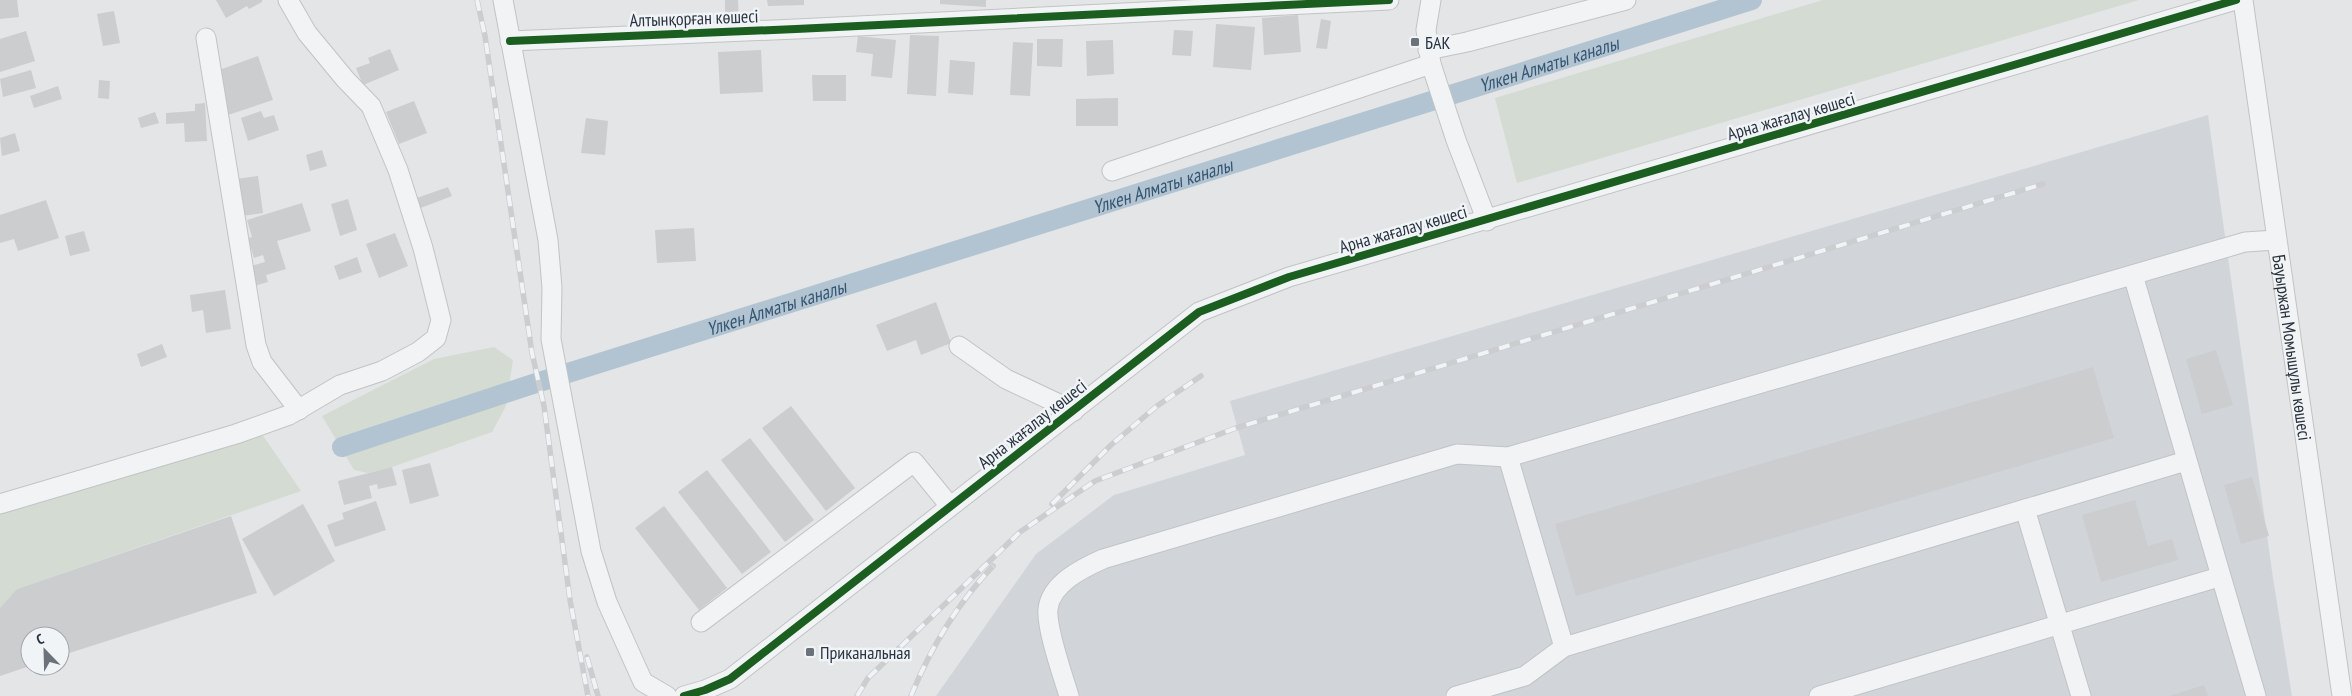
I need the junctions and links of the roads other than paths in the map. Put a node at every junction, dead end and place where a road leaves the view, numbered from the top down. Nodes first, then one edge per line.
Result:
1 (288, 0) edge
2 (503, 0) edge
3 (1389, 0) edge
4 (1431, 0) edge
5 (1626, 0) edge
6 (2236, 0) edge
7 (2243, 0) edge
8 (206, 38) dead end
9 (510, 41) junction
10 (1430, 57) junction
11 (1112, 171) dead end
12 (1487, 221) junction
13 (2276, 240) junction
14 (2132, 275) junction
15 (959, 346) dead end
16 (299, 410) junction
17 (1074, 411) junction
18 (1508, 457) junction
19 (2186, 461) junction
20 (0, 504) edge
21 (950, 506) junction
22 (2025, 509) junction
23 (2220, 577) junction
24 (701, 622) dead end
25 (2060, 625) junction
26 (1564, 647) junction
27 (667, 696) edge
28 (684, 696) edge
29 (1069, 696) edge
30 (1456, 696) edge
31 (1819, 696) edge
32 (2081, 696) edge
33 (2256, 696) edge
34 (2342, 696) edge

1 - 16 street
2 - 9 street
3 - 9 street, Алтынқорған көшесі
4 - 10 street
5 - 10 street
6 - 12 street, Арна жағалау көшесі
7 - 13 street, Бауыржан Момышұлы көшесі
8 - 16 street
9 - 27 street
10 - 11 street
10 - 12 street
12 - 17 street, Арна жағалау көшесі
13 - 14 street
13 - 34 street, Бауыржан Момышұлы көшесі
14 - 18 street
14 - 19 street
15 - 17 street
16 - 20 street
17 - 21 street, Арна жағалау көшесі
18 - 26 street
18 - 29 street
19 - 22 street
19 - 23 street
21 - 24 street
21 - 28 street, Арна жағалау көшесі
22 - 25 street
22 - 26 street
23 - 25 street
23 - 33 street
25 - 31 street
25 - 32 street
26 - 30 street

